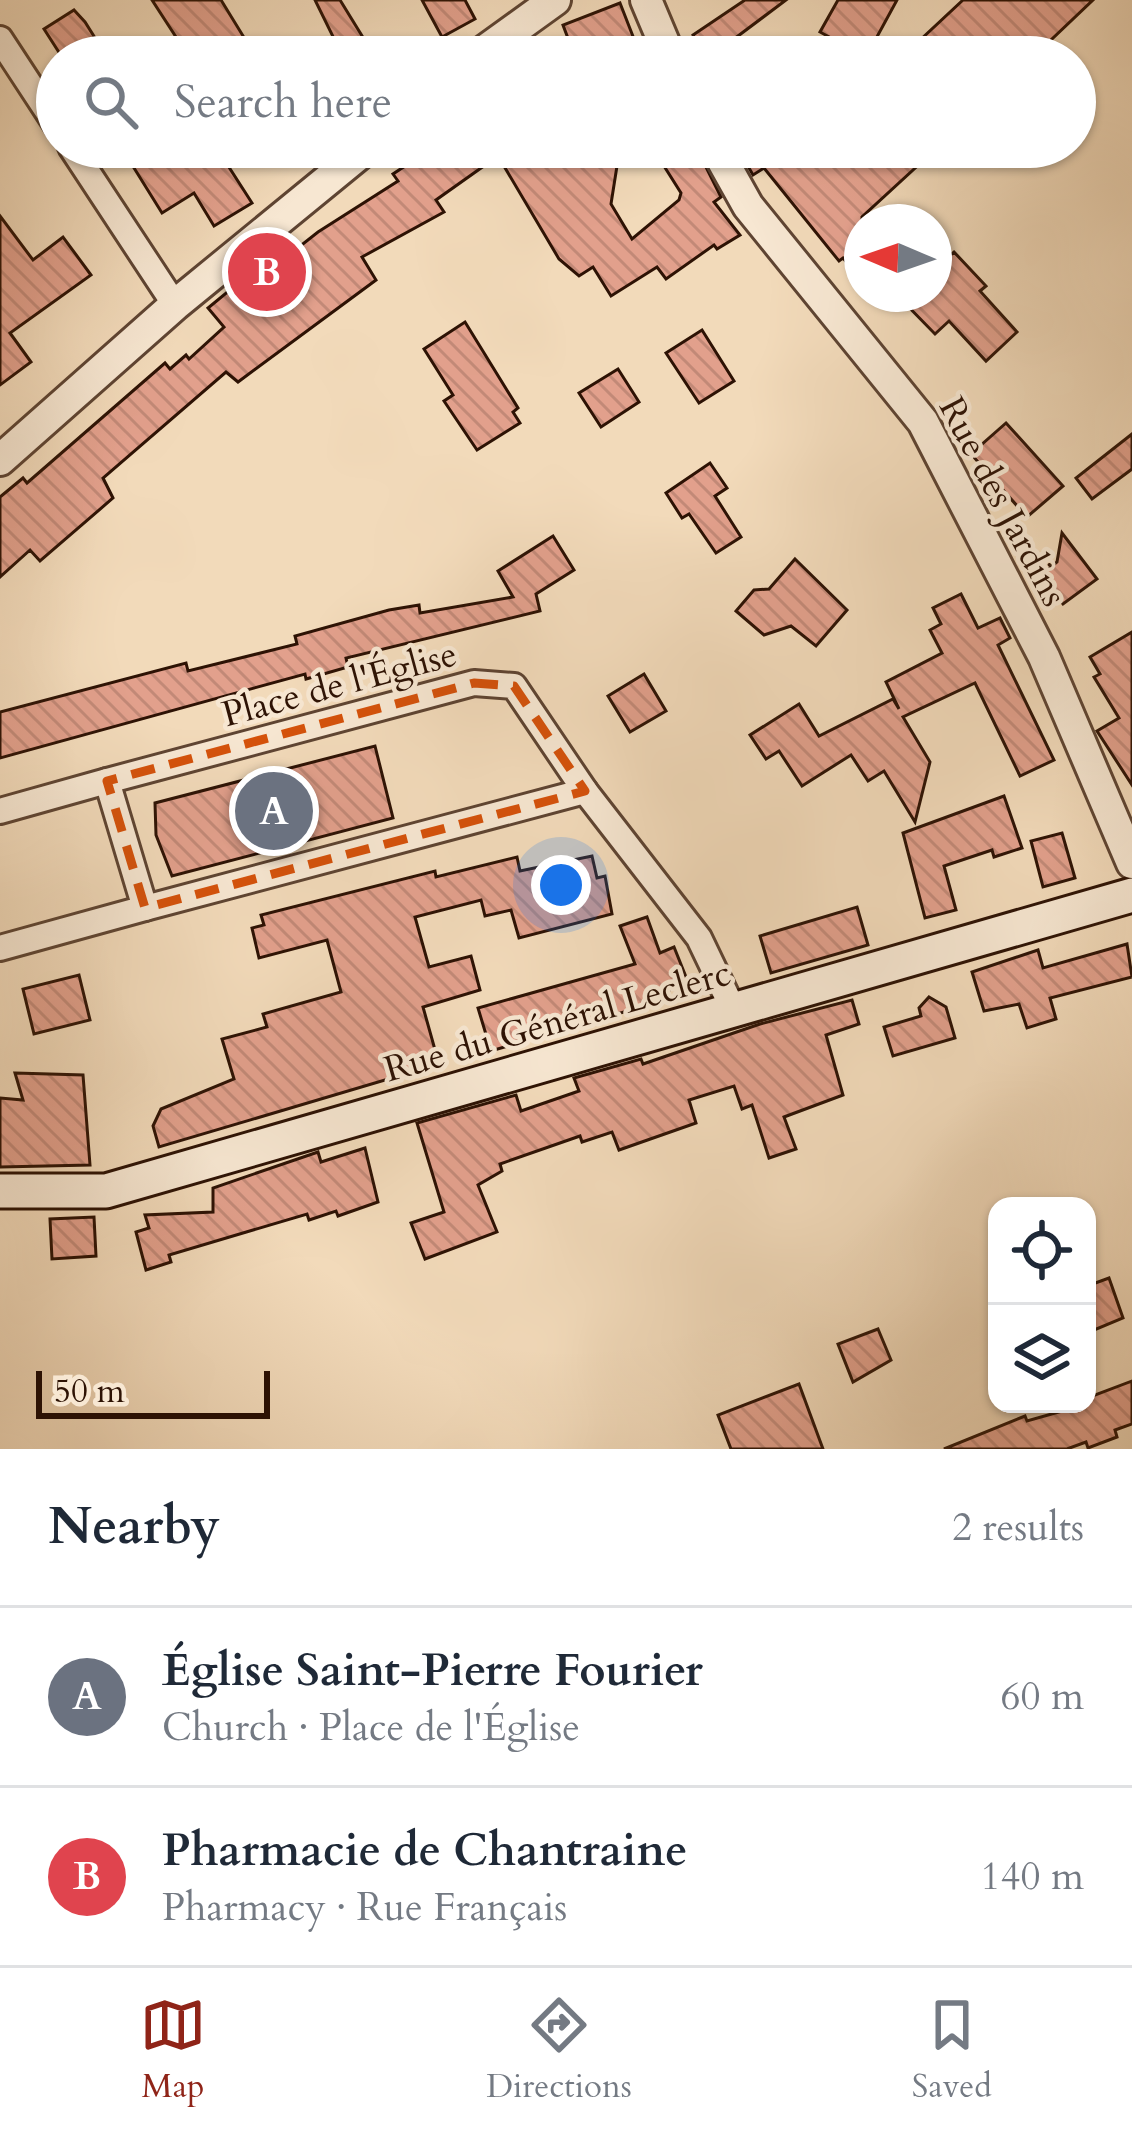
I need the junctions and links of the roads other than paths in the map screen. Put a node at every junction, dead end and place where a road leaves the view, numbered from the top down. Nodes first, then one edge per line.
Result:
1 (555, 0) edge
2 (646, 0) edge
3 (505, 36) edge
4 (661, 36) edge
5 (0, 39) edge
6 (36, 94) edge
7 (85, 168) edge
8 (342, 168) edge
9 (727, 168) edge
10 (175, 305) junction
11 (1, 458) edge
12 (107, 781) junction
13 (585, 790) junction
14 (0, 811) edge
15 (1132, 863) edge
16 (1132, 895) edge
17 (145, 908) junction
18 (0, 948) edge
19 (733, 1009) junction
20 (0, 1191) edge

1 - 3 street
2 - 4 street
5 - 6 street
7 - 10 street
8 - 10 street
9 - 15 street, Rue des Jardins
10 - 11 street
12 - 13 street, Place de l'Église
12 - 14 street, Place de l'Église
12 - 17 street
13 - 17 street
13 - 19 street, Place de l'Église
16 - 19 main road, Rue du Général Leclerc
17 - 18 street
19 - 20 main road, Rue du Général Leclerc

